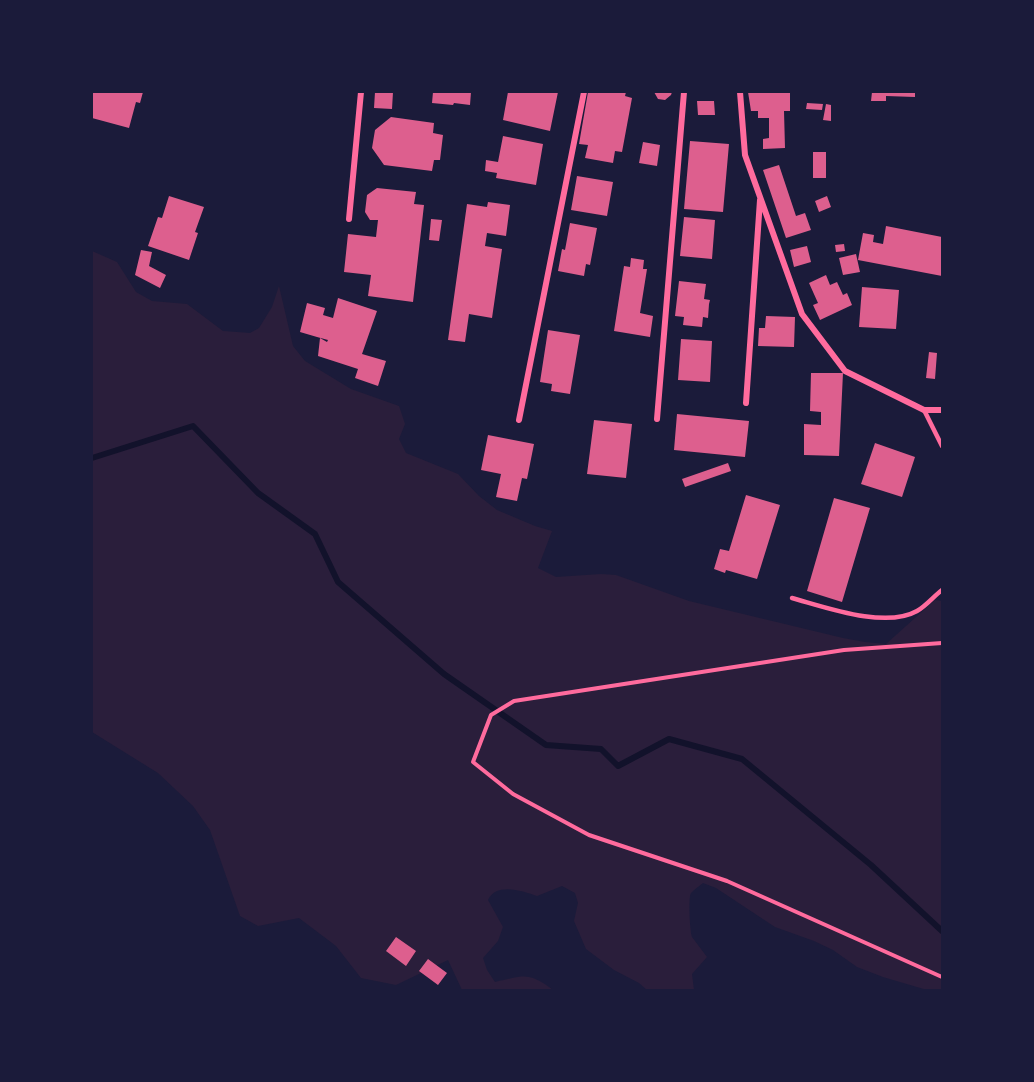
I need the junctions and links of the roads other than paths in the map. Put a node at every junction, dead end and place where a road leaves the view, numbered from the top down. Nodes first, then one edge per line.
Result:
1 (361, 92) edge
2 (584, 92) edge
3 (684, 92) edge
4 (740, 92) edge
5 (760, 196) junction
6 (349, 219) dead end
7 (746, 403) dead end
8 (924, 410) junction
9 (942, 410) edge
10 (657, 419) dead end
11 (519, 420) dead end
12 (942, 446) edge
13 (942, 590) edge
14 (792, 598) dead end

1 - 6 street
2 - 11 street
3 - 10 street
4 - 5 street
5 - 7 street
5 - 8 street
8 - 9 street
8 - 12 lane
13 - 14 lane

